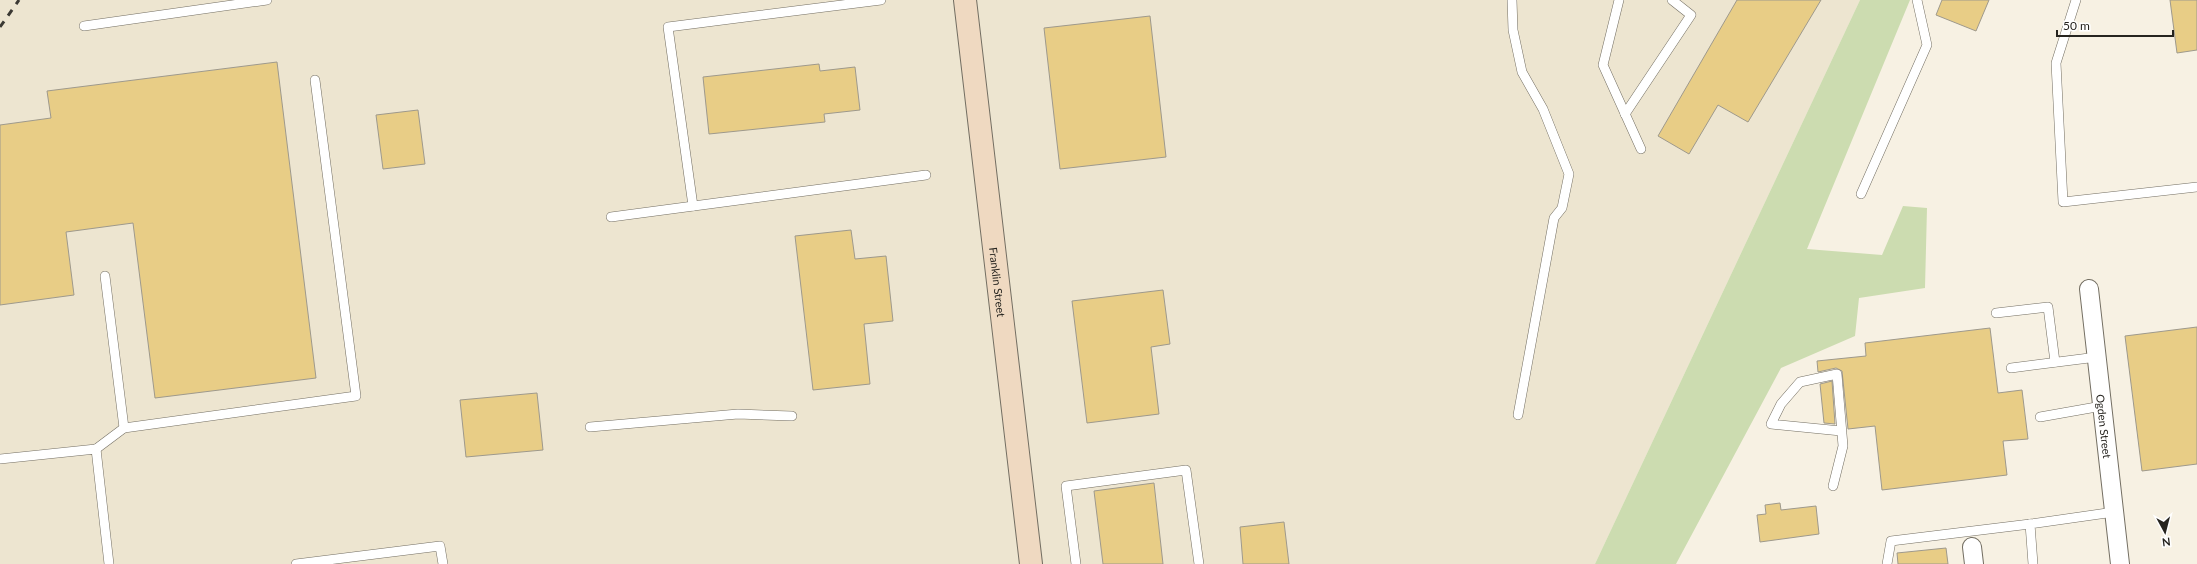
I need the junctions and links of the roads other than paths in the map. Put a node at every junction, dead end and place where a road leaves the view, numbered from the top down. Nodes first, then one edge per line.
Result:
1 (267, 0) edge
2 (881, 0) edge
3 (965, 0) edge
4 (1512, 0) edge
5 (1619, 0) edge
6 (1672, 0) edge
7 (1917, 0) edge
8 (1925, 0) edge
9 (2076, 0) edge
10 (1919, 13) junction
11 (84, 26) dead end
12 (314, 80) dead end
13 (1625, 114) junction
14 (1641, 150) dead end
15 (926, 175) dead end
16 (2197, 188) edge
17 (1861, 194) dead end
18 (693, 206) junction
19 (612, 217) dead end
20 (105, 276) dead end
21 (2089, 289) dead end
22 (1996, 313) dead end
23 (2097, 357) junction
24 (2055, 362) junction
25 (2012, 368) dead end
26 (2102, 406) junction
27 (1518, 415) dead end
28 (792, 416) dead end
29 (2040, 417) dead end
30 (590, 427) dead end
31 (124, 428) junction
32 (1841, 431) junction
33 (96, 449) junction
34 (0, 459) edge
35 (1833, 486) dead end
36 (2114, 512) junction
37 (2030, 524) junction
38 (1971, 547) edge
39 (343, 561) edge
40 (109, 564) edge
41 (296, 564) edge
42 (443, 564) edge
43 (1031, 564) edge
44 (1076, 564) edge
45 (1199, 564) edge
46 (1887, 564) edge
47 (2033, 564) edge
48 (2120, 564) edge

1 - 11 lane
2 - 18 lane
3 - 43 street, Franklin Street
4 - 27 lane
5 - 13 lane
6 - 13 lane
7 - 10 lane
8 - 10 lane
9 - 16 lane
10 - 17 lane
12 - 31 lane
13 - 14 lane
15 - 18 lane
18 - 19 lane
20 - 31 lane
21 - 23 street, Ogden Street
22 - 24 lane
23 - 24 lane
23 - 26 street, Ogden Street
24 - 25 lane
26 - 29 lane
26 - 36 street, Ogden Street
28 - 30 lane
31 - 33 lane
32 - 32 lane
32 - 35 lane
33 - 34 lane
33 - 40 lane
36 - 37 lane
36 - 48 street, Ogden Street
37 - 38 lane
37 - 47 lane
38 - 46 lane
39 - 41 lane
39 - 42 lane
44 - 45 lane

